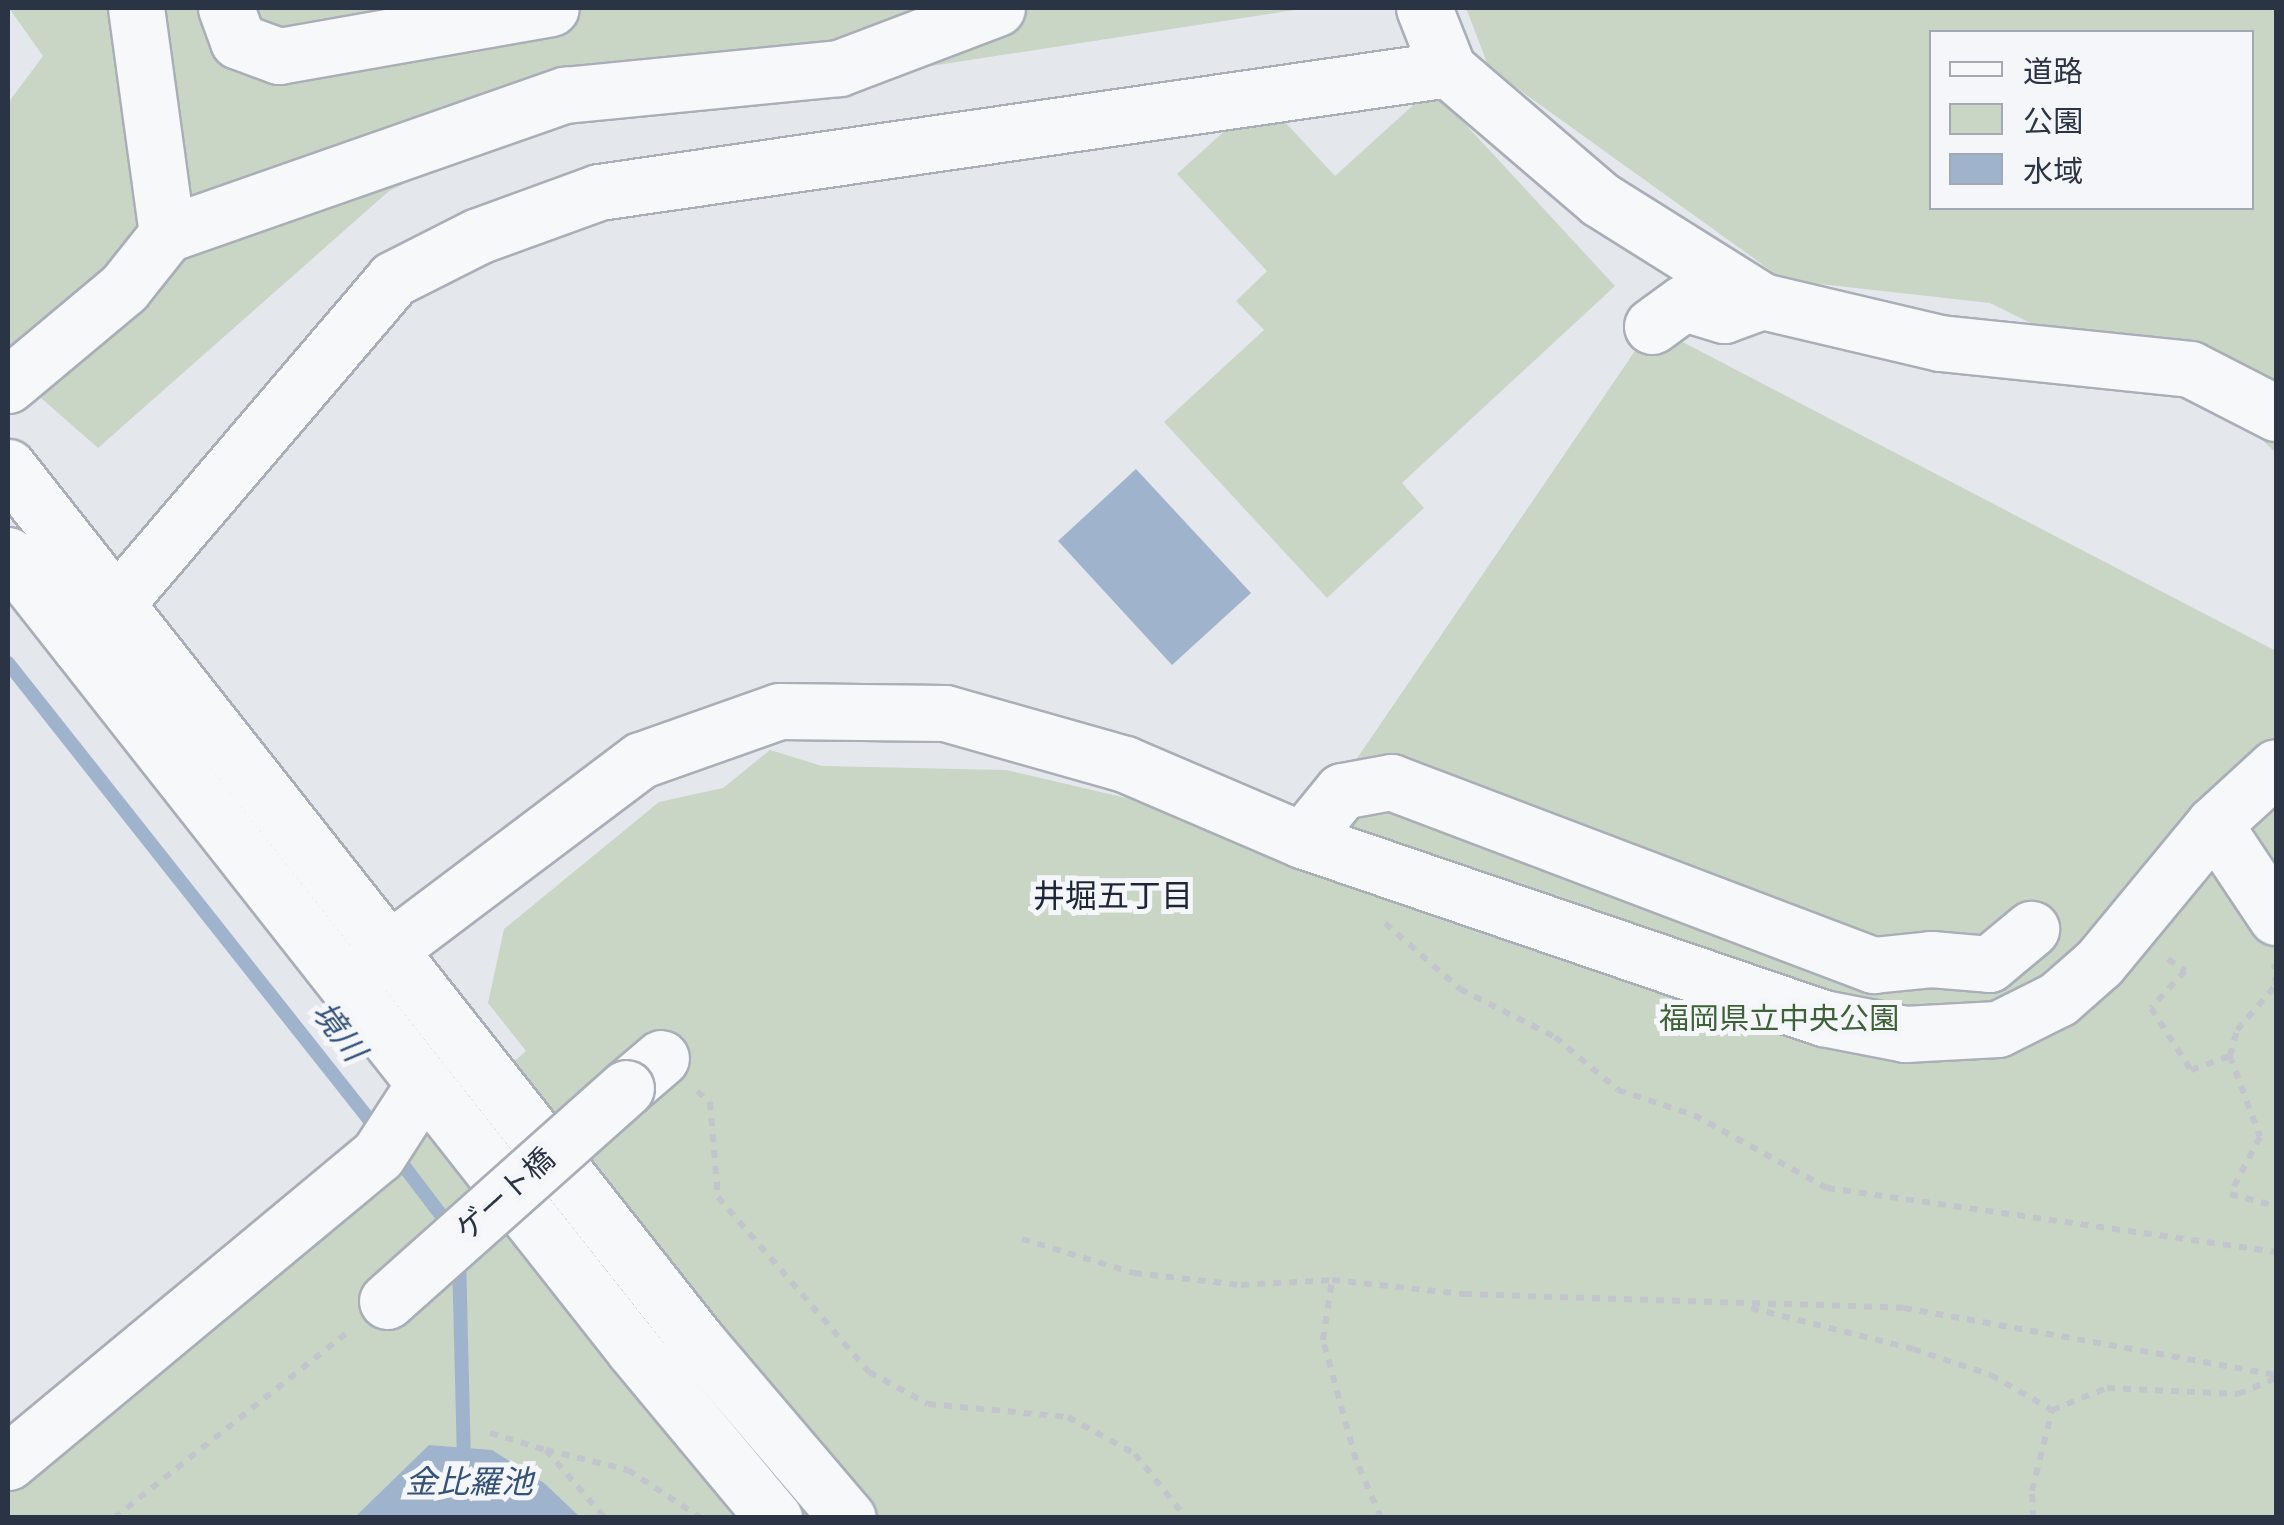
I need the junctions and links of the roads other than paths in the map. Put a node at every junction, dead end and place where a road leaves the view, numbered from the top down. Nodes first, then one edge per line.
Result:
1 (136, 8) edge
2 (226, 8) edge
3 (551, 8) edge
4 (997, 8) edge
5 (1424, 8) edge
6 (411, 20) edge
7 (1448, 68) junction
8 (167, 234) junction
9 (1762, 300) junction
10 (1652, 326) dead end
11 (8, 385) edge
12 (2276, 413) edge
13 (8, 467) edge
14 (8, 555) edge
15 (117, 602) junction
16 (80, 646) junction
17 (2276, 767) edge
18 (2214, 824) junction
19 (1326, 848) junction
20 (2273, 913) edge
21 (2031, 930) dead end
22 (389, 950) junction
23 (346, 982) junction
24 (643, 1073) road end
25 (424, 1084) junction
26 (386, 1301) road end
27 (8, 1462) edge
28 (774, 1518) edge
29 (848, 1518) edge

1 - 8 street
2 - 6 street
3 - 6 street
4 - 8 street
5 - 7 street
7 - 9 street
7 - 15 street
8 - 11 street
9 - 10 street
9 - 12 street
13 - 15 street
14 - 16 street
15 - 16 street
15 - 22 street
16 - 23 street
17 - 18 street
18 - 19 street
18 - 20 street
19 - 21 street
19 - 22 street
22 - 23 street
22 - 29 street
23 - 25 street
24 - 26 street, ゲート橋, bridge
25 - 27 street
25 - 28 street

